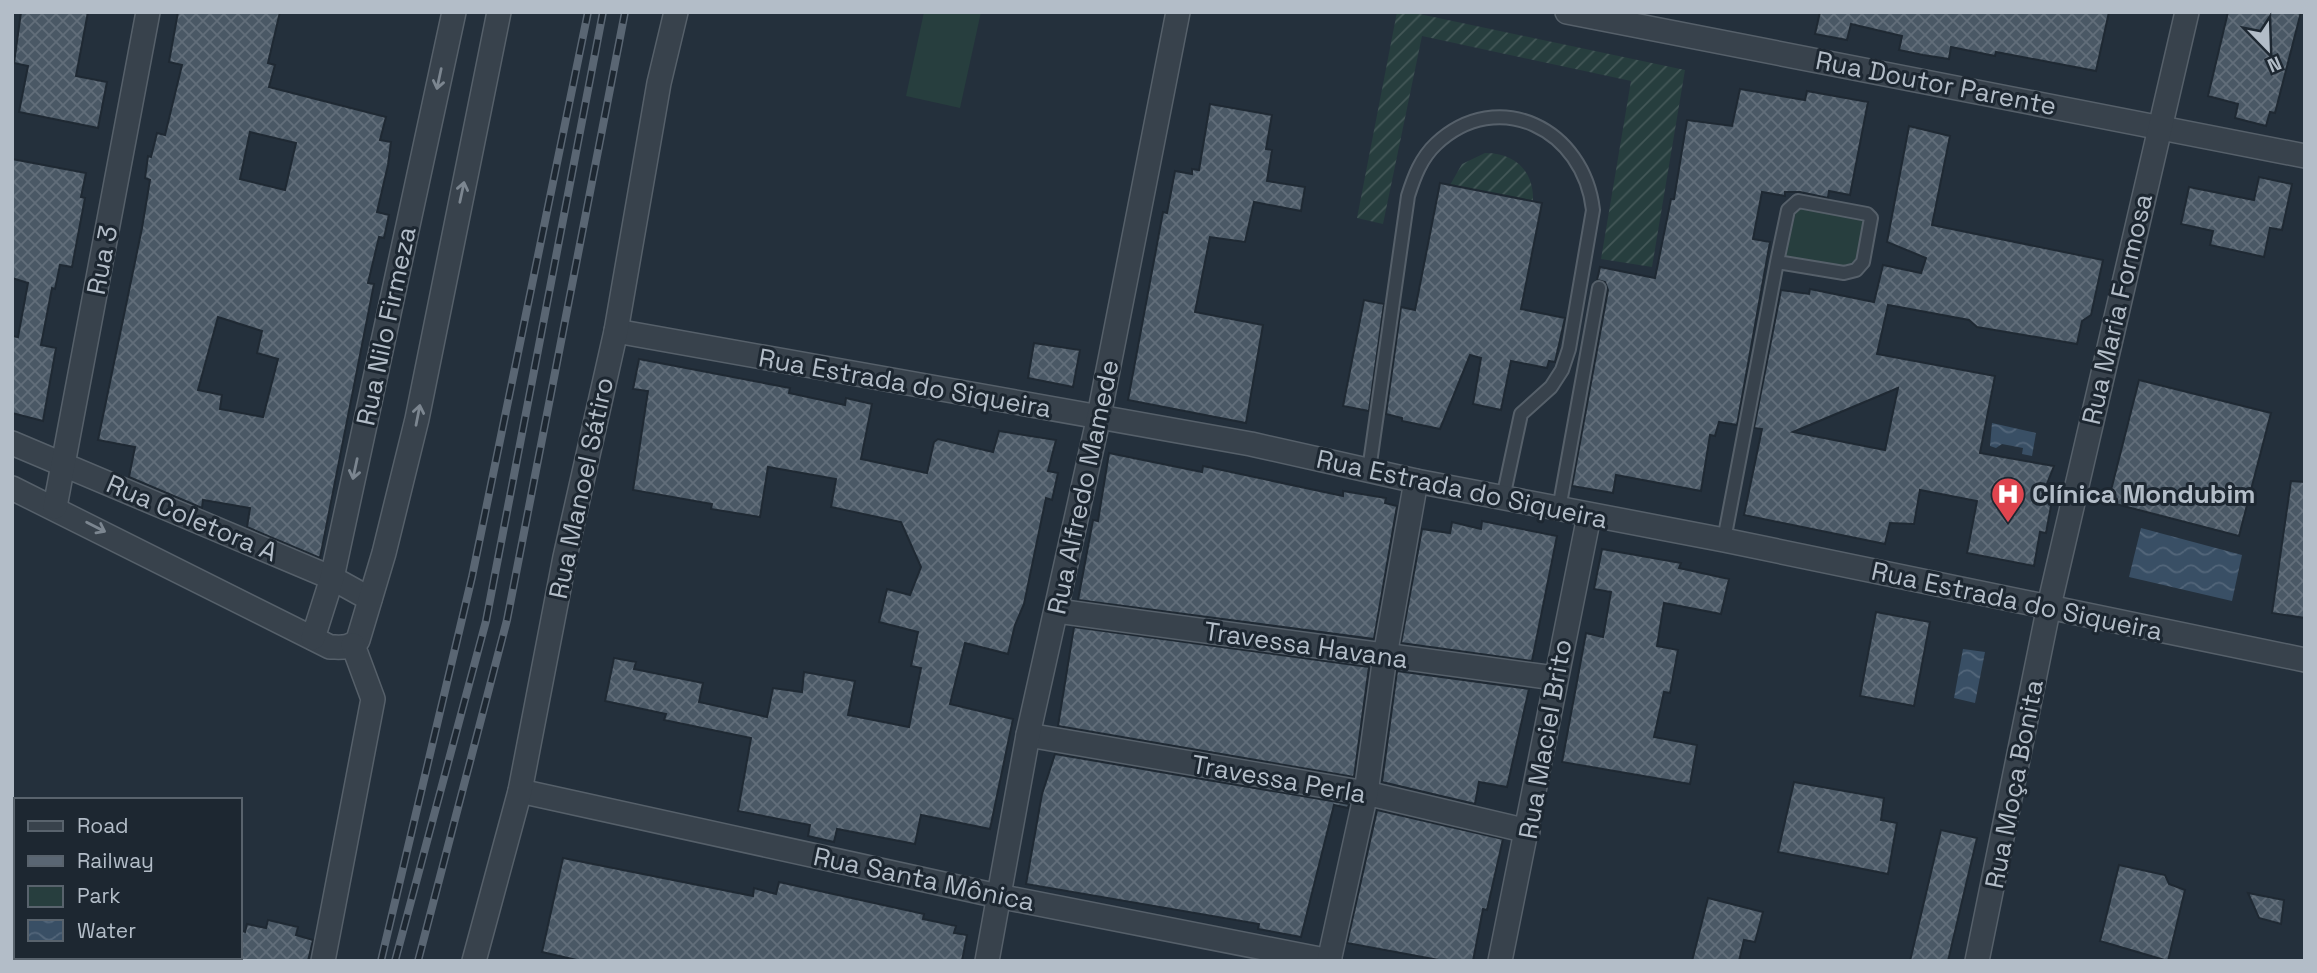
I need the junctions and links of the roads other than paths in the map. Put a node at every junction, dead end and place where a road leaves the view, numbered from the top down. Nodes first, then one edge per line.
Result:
1 (148, 12) edge
2 (454, 12) edge
3 (499, 12) edge
4 (676, 12) edge
5 (1178, 12) edge
6 (1567, 12) edge
7 (2187, 12) edge
8 (2159, 126) junction
9 (2305, 156) edge
10 (1777, 262) junction
11 (1599, 288) dead end
12 (616, 331) junction
13 (1099, 416) junction
14 (12, 443) edge
15 (65, 463) junction
16 (1368, 470) junction
17 (1416, 481) junction
18 (12, 488) edge
19 (1503, 498) junction
20 (55, 507) junction
21 (1559, 509) junction
22 (1589, 516) junction
23 (1724, 540) junction
24 (331, 578) junction
25 (370, 600) junction
26 (2049, 607) junction
27 (1057, 611) junction
28 (313, 638) junction
29 (350, 646) junction
30 (1385, 656) junction
31 (2305, 660) edge
32 (1555, 678) junction
33 (1028, 736) junction
34 (520, 791) junction
35 (1366, 793) junction
36 (1528, 831) junction
37 (998, 896) junction
38 (323, 961) edge
39 (474, 961) edge
40 (987, 961) edge
41 (1330, 961) edge
42 (1500, 961) edge
43 (1977, 961) edge

1 - 15 street, Rua 3
2 -> 24 street, Rua Nilo Firmeza
25 -> 3 street, Rua Nilo Firmeza
4 - 12 street, Rua Manoel Sátiro
5 - 13 street, Rua Alfredo Mamede
6 - 8 street, Rua Doutor Parente
7 - 8 street, Rua Maria Formosa
8 - 9 street, Rua Doutor Parente
8 - 26 street, Rua Maria Formosa
10 - 10 lane
10 - 23 lane
11 - 21 lane
12 - 13 street, Rua Estrada do Siqueira
12 - 34 street, Rua Manoel Sátiro
13 - 16 street, Rua Estrada do Siqueira
13 - 27 street, Rua Alfredo Mamede
14 - 15 street, Rua Coletora A
15 - 20 street, Rua 3
15 - 24 street, Rua Coletora A
16 - 17 street, Rua Estrada do Siqueira
16 - 19 lane
17 - 19 street, Rua Estrada do Siqueira
17 - 30 street
18 - 20 street, Rua Coletora A
19 - 21 street, Rua Estrada do Siqueira
20 -> 28 street, Rua Coletora A
21 - 22 street, Rua Estrada do Siqueira
22 - 23 street, Rua Estrada do Siqueira
22 - 32 street, Rua Maciel Brito
23 - 26 street, Rua Estrada do Siqueira
24 - 25 street, Rua Coletora A
24 - 28 street, Rua Nilo Firmeza
25 - 29 street, Rua Nilo Firmeza
26 - 31 street, Rua Estrada do Siqueira
26 - 43 street, Rua Moça Bonita
27 - 30 street, Travessa Havana
27 - 33 street, Rua Alfredo Mamede
28 - 29 street, Rua Coletora A
29 - 38 street
30 - 32 street, Travessa Havana
30 - 35 street
32 - 36 street, Rua Maciel Brito
33 - 35 street, Travessa Perla
33 - 37 street, Rua Alfredo Mamede
34 - 37 street, Rua Santa Mônica
34 - 39 street, Rua Manoel Sátiro
35 - 36 street, Travessa Perla
35 - 41 street
36 - 42 street, Rua Maciel Brito
37 - 40 street, Rua Alfredo Mamede
37 - 41 street, Rua Santa Mônica

